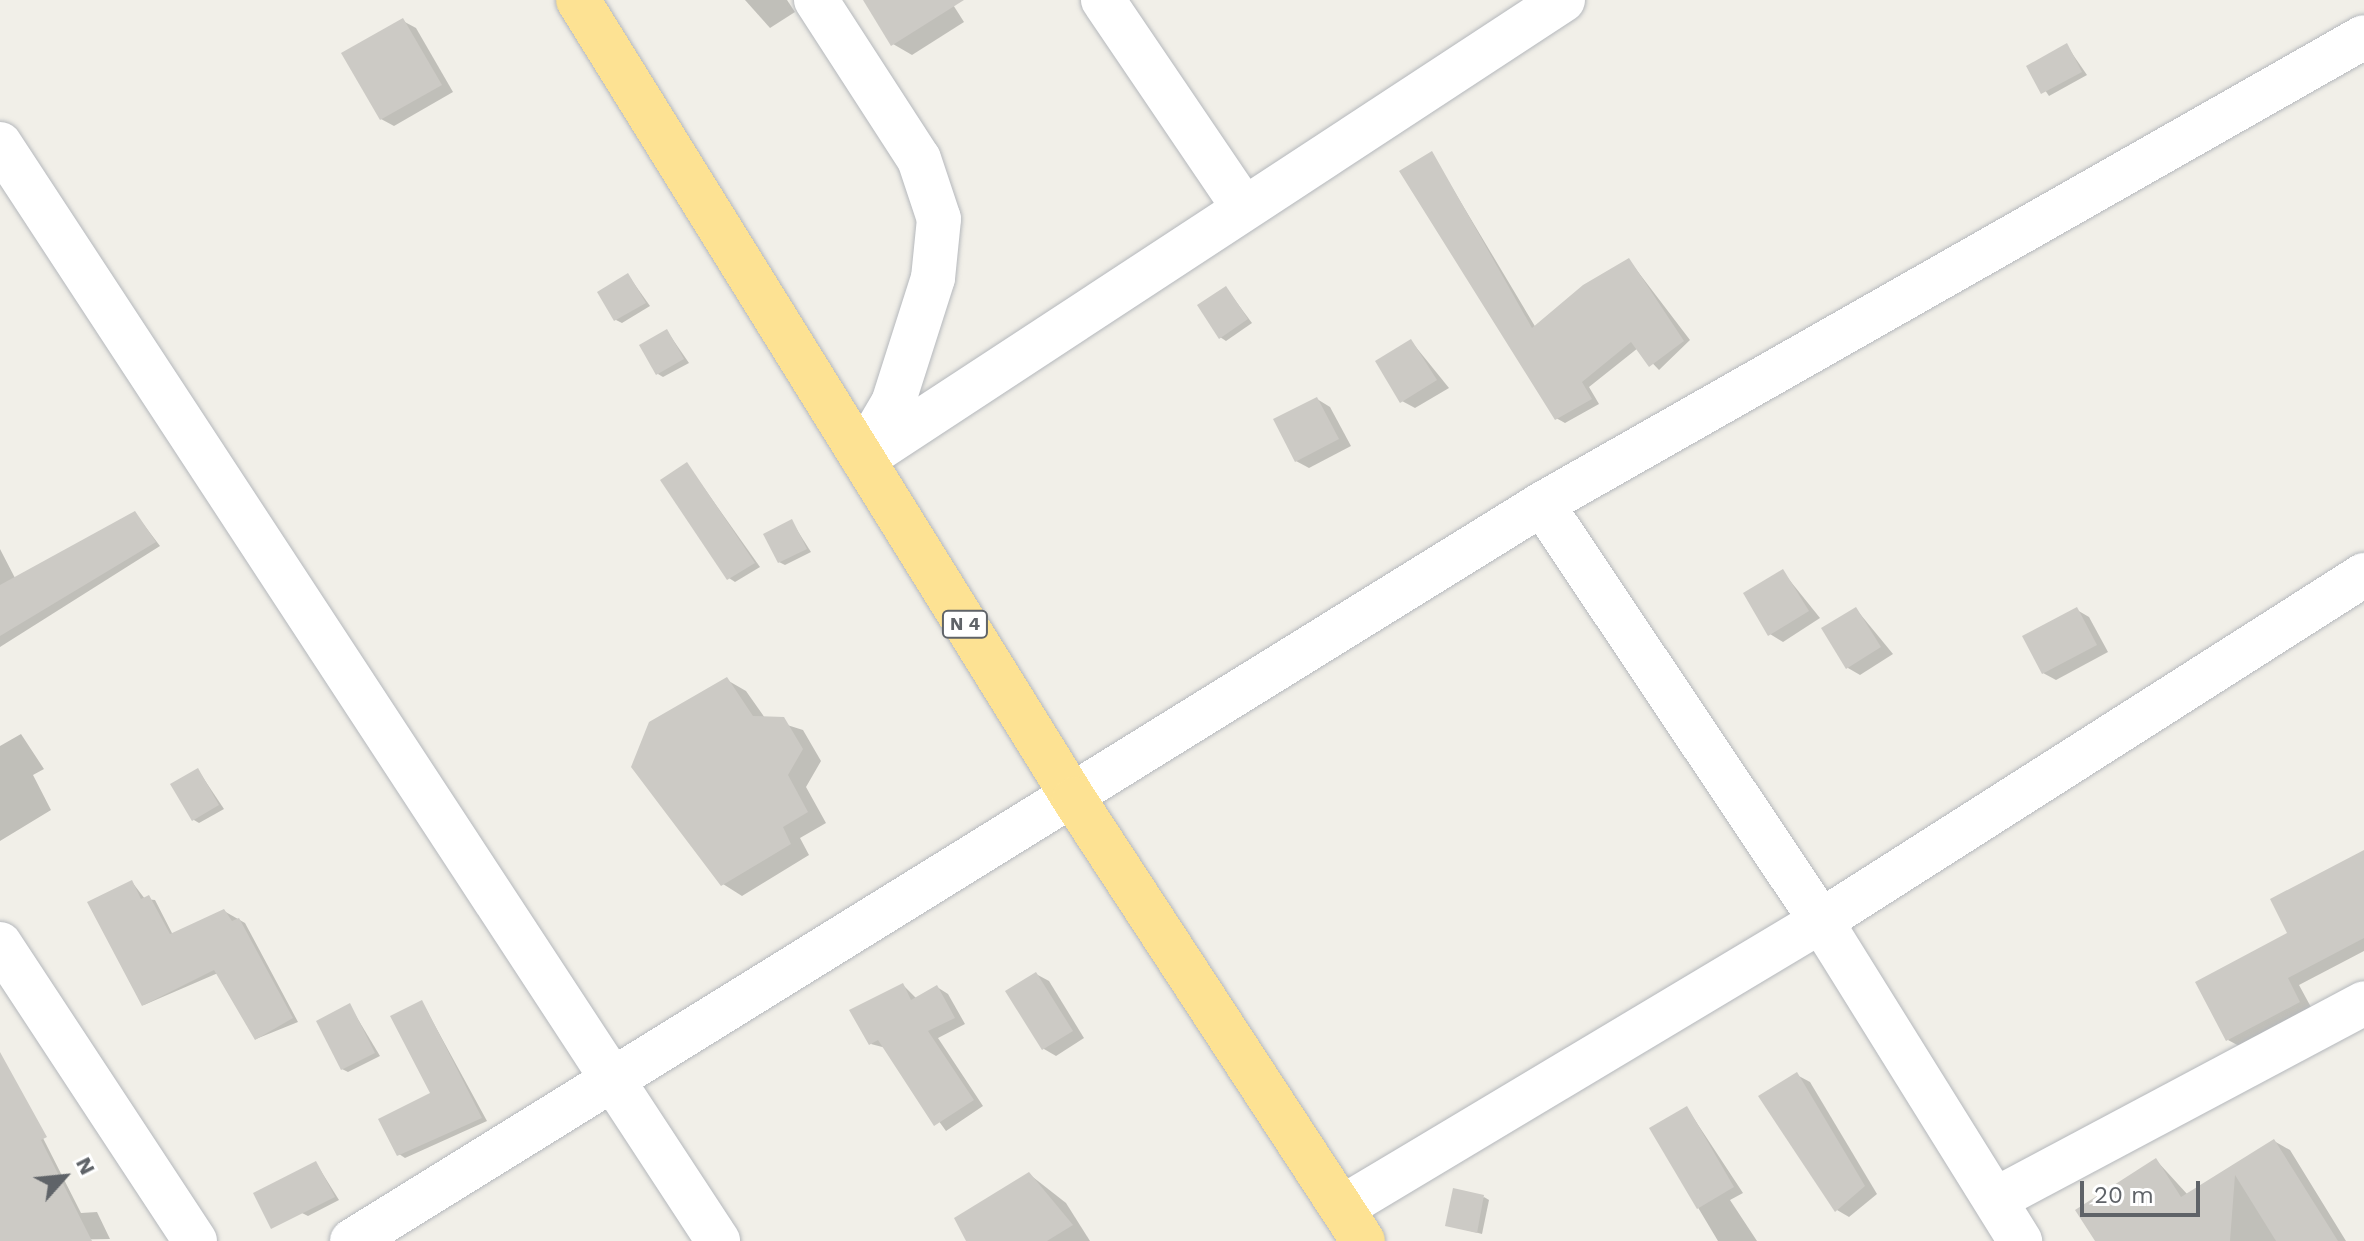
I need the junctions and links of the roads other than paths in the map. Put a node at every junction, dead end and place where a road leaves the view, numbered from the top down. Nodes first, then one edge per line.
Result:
1 (578, 0) edge
2 (816, 0) edge
3 (1103, 0) edge
4 (1563, 0) edge
5 (2364, 37) edge
6 (0, 144) edge
7 (1243, 207) junction
8 (862, 457) junction
9 (1542, 504) junction
10 (2364, 575) edge
11 (1074, 799) junction
12 (1821, 921) junction
13 (0, 944) edge
14 (2364, 1003) edge
15 (613, 1079) junction
16 (1996, 1199) junction
17 (1353, 1224) edge
18 (195, 1241) edge
19 (352, 1241) edge
20 (718, 1241) edge
21 (2020, 1241) edge

1 - 8 highway, N 4
2 - 8 street
3 - 7 street
4 - 7 street
5 - 9 street
6 - 15 street
7 - 8 street
8 - 11 highway, N 4
9 - 11 street
9 - 12 street
10 - 12 street
11 - 15 street
11 - 17 highway, N 4
12 - 16 street
12 - 17 street
13 - 18 street
14 - 16 street
15 - 19 street
15 - 20 street
16 - 21 street

